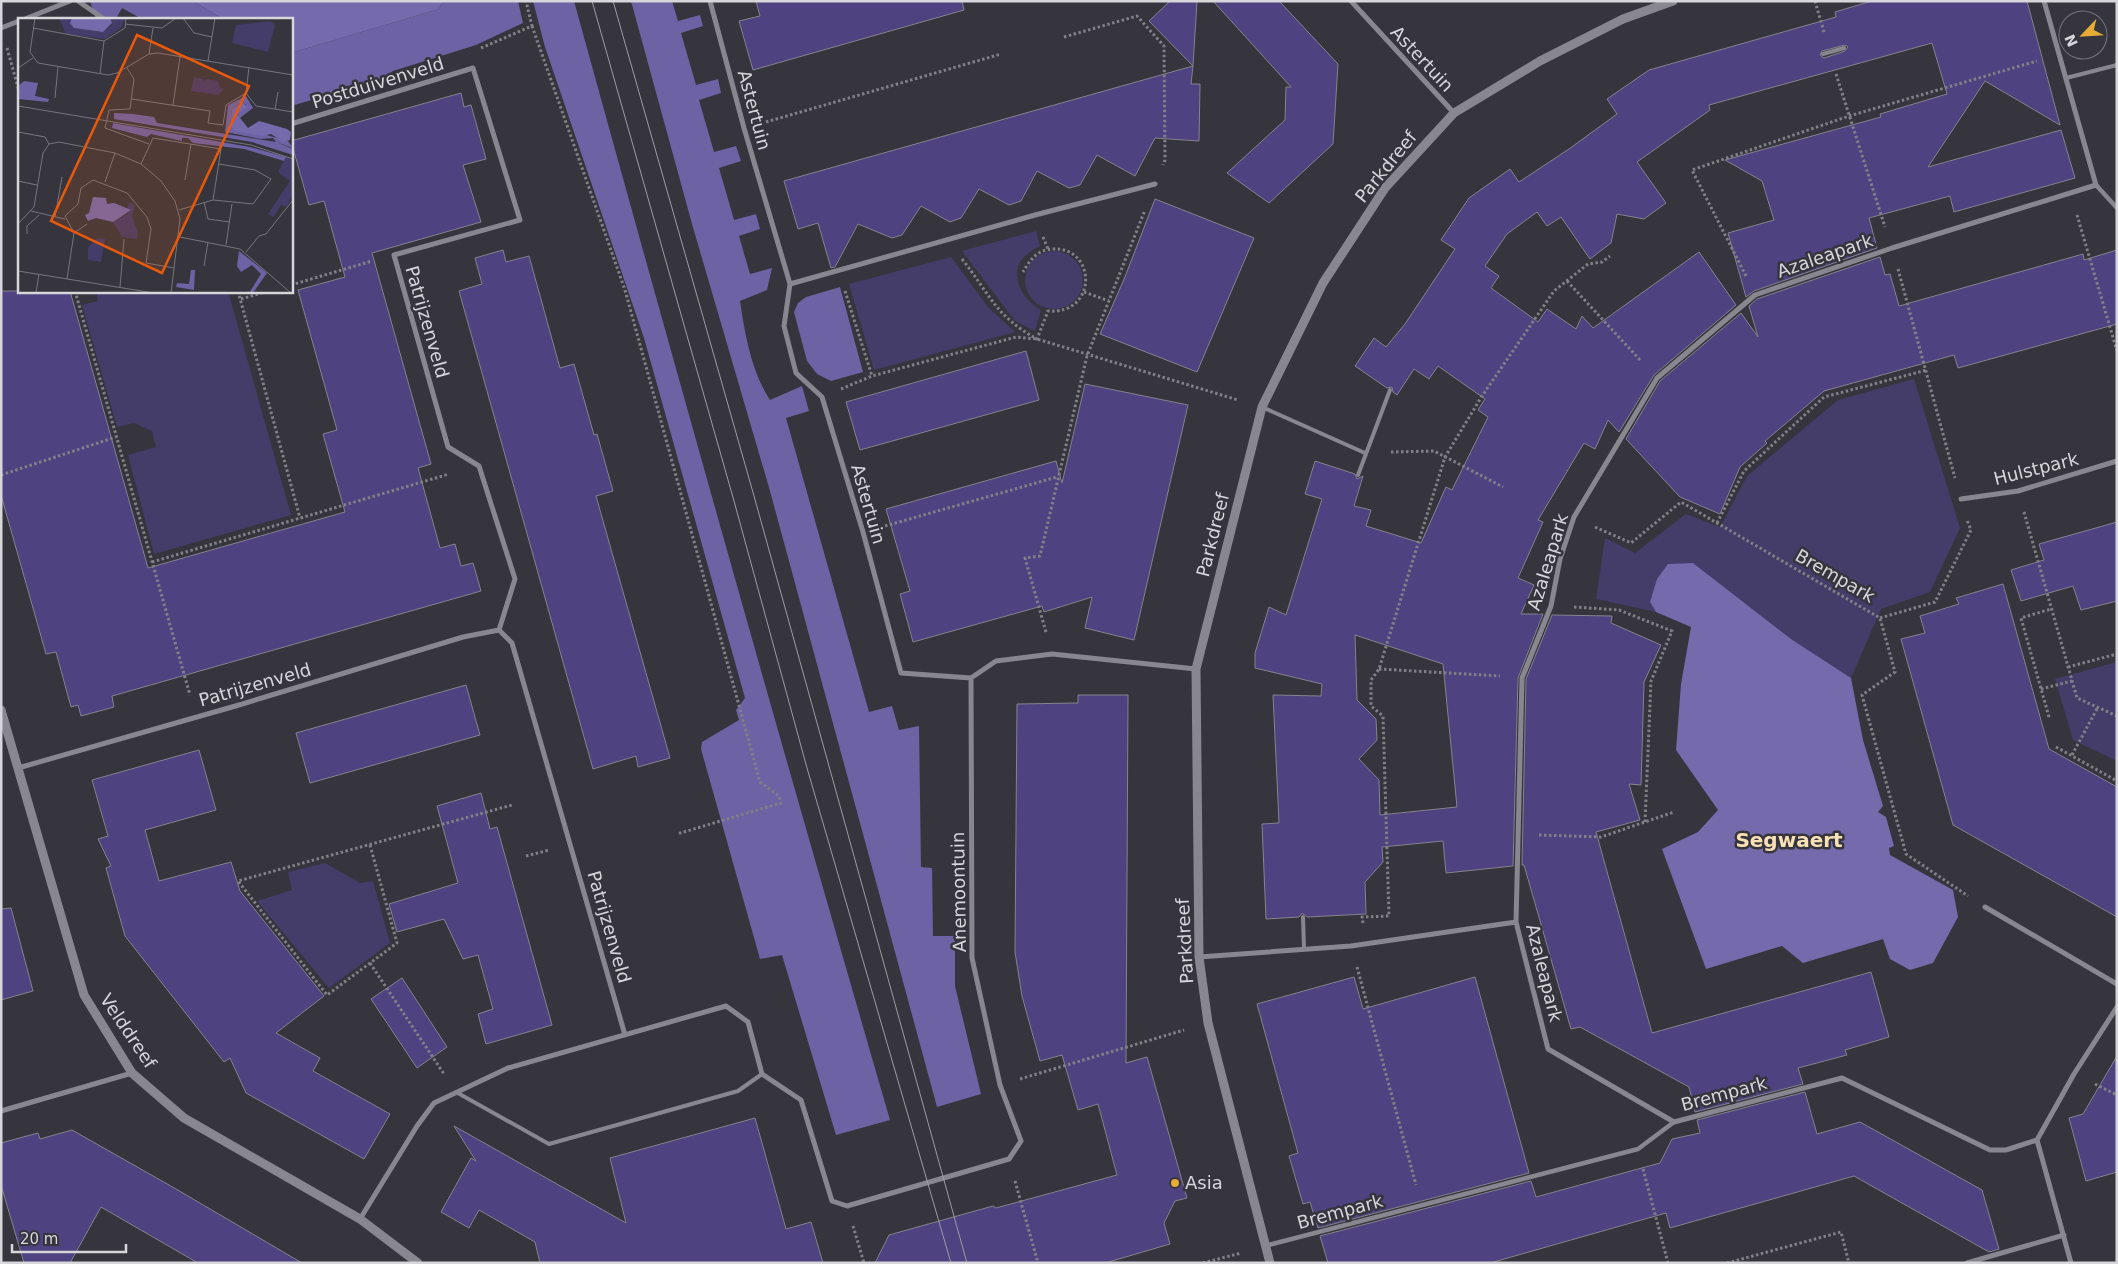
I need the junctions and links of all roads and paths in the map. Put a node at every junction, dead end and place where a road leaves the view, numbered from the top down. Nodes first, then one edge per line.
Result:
1 (70, 1) edge
2 (78, 1) edge
3 (526, 1) edge
4 (710, 1) edge
5 (1351, 1) edge
6 (1673, 1) edge
7 (1815, 1) edge
8 (2044, 1) edge
9 (28, 18) edge
10 (103, 18) edge
11 (18, 21) edge
12 (532, 26) junction
13 (1, 28) edge
14 (1064, 36) dead end
15 (6, 46) dead end
16 (2058, 47) edge
17 (1844, 48) dead end
18 (1830, 52) junction
19 (1001, 54) dead end
20 (1823, 54) dead end
21 (2058, 55) edge
22 (2062, 60) edge
23 (2117, 65) edge
24 (473, 68) junction
25 (2066, 78) junction
26 (18, 88) edge
27 (1454, 113) junction
28 (1849, 116) junction
29 (292, 124) edge
30 (744, 128) junction
31 (1155, 184) junction
32 (2096, 185) junction
33 (2071, 193) junction
34 (2117, 208) edge
35 (947, 240) junction
36 (1892, 248) junction
37 (394, 255) junction
38 (1610, 256) dead end
39 (839, 270) junction
40 (1023, 272) dead end
41 (1567, 281) junction
42 (790, 284) junction
43 (292, 285) edge
44 (75, 292) edge
45 (238, 292) edge
46 (265, 292) edge
47 (1084, 292) junction
48 (1755, 294) junction
49 (241, 299) junction
50 (1109, 301) junction
51 (1037, 339) junction
52 (2117, 351) edge
53 (1088, 356) junction
54 (1927, 370) junction
55 (872, 376) junction
56 (1657, 378) junction
57 (1390, 390) dead end
58 (822, 397) junction
59 (1262, 406) junction
60 (116, 437) junction
61 (1365, 453) junction
62 (1445, 456) junction
63 (2117, 461) edge
64 (480, 466) junction
65 (1, 475) edge
66 (1358, 475) dead end
67 (1057, 477) junction
68 (1504, 487) dead end
69 (2018, 491) junction
70 (1961, 499) junction
71 (1574, 517) junction
72 (300, 518) junction
73 (1717, 523) junction
74 (863, 532) junction
75 (152, 562) junction
76 (1551, 606) junction
77 (2051, 609) junction
78 (1880, 618) junction
79 (499, 630) junction
80 (1052, 654) junction
81 (2117, 654) edge
82 (2068, 667) junction
83 (1379, 668) junction
84 (1196, 669) junction
85 (971, 678) junction
86 (1522, 678) junction
87 (2072, 681) junction
88 (2041, 689) junction
89 (2098, 707) junction
90 (1, 710) edge
91 (2117, 716) edge
92 (196, 717) junction
93 (2049, 717) dead end
94 (2056, 747) dead end
95 (2072, 755) junction
96 (18, 768) junction
97 (2117, 781) edge
98 (512, 805) dead end
99 (1674, 812) dead end
100 (1645, 822) junction
101 (677, 834) dead end
102 (1518, 835) junction
103 (370, 845) junction
104 (1985, 907) joint
105 (1303, 917) dead end
106 (1516, 922) junction
107 (1363, 944) junction
108 (1351, 946) junction
109 (1304, 949) junction
110 (1199, 957) junction
111 (370, 963) junction
112 (2117, 984) edge
113 (2117, 1007) edge
114 (1208, 1023) junction
115 (625, 1035) junction
116 (132, 1074) junction
117 (762, 1074) junction
118 (1000, 1085) junction
119 (456, 1092) junction
120 (1, 1111) edge
121 (1674, 1122) junction
122 (2037, 1140) junction
123 (1638, 1149) junction
124 (1009, 1159) junction
125 (1421, 1205) junction
126 (847, 1206) junction
127 (360, 1219) junction
128 (2064, 1235) junction
129 (1265, 1246) junction
130 (418, 1263) edge
131 (864, 1263) edge
132 (1038, 1263) edge
133 (1203, 1263) edge
134 (1270, 1263) edge
135 (1668, 1263) edge
136 (1727, 1263) edge
137 (1849, 1263) edge
138 (1967, 1263) edge
139 (2071, 1263) edge

1 - 9 street
2 - 10 street
3 - 12 path
4 - 30 street, Astertuin
5 - 27 street, Astertuin
6 - 27 street, Parkdreef
7 - 18 path
8 - 16 street
11 - 13 street
12 - 24 path
12 - 101 path
14 - 31 path
15 - 26 path
17 - 18 lane
18 - 20 lane
18 - 28 path
19 - 30 path
21 - 28 path
22 - 25 street
23 - 25 lane
24 - 29 street, Postduivenveld
24 - 37 street, Patrijzenveld
25 - 32 street
27 - 59 street, Parkdreef
28 - 36 path
28 - 48 path
30 - 42 street, Astertuin
31 - 35 street
31 - 50 path
32 - 33 street, Azaleapark
32 - 34 street
33 - 36 street, Azaleapark
33 - 52 path
35 - 39 street
35 - 51 path
36 - 48 street, Azaleapark
36 - 54 path
37 - 43 path
37 - 64 street, Patrijzenveld
38 - 41 path
39 - 42 street
39 - 55 path
40 - 47 path
41 - 56 path
41 - 62 path
42 - 58 street, Astertuin
44 - 60 path
45 - 49 path
46 - 49 path
47 - 50 path
47 - 51 path
48 - 56 street, Azaleapark
49 - 72 path
50 - 53 path
51 - 53 path
51 - 55 path
53 - 59 path
53 - 67 path
54 - 70 path
54 - 73 path
55 - 58 path
56 - 71 street, Azaleapark
57 - 61 lane
58 - 74 street, Astertuin
59 - 61 lane
59 - 84 street, Parkdreef
60 - 65 path
60 - 75 path
61 - 62 path
61 - 66 lane
62 - 68 path
62 - 83 path
63 - 69 street, Hulstpark
64 - 72 path
64 - 79 street
67 - 74 path
67 - 80 path
69 - 70 street, Hulstpark
69 - 77 path
70 - 78 path
71 - 73 path, Brempark
71 - 76 street, Azaleapark
72 - 75 path
73 - 78 path, Brempark
74 - 85 street, Astertuin
75 - 92 path
76 - 86 street, Azaleapark
76 - 100 path
77 - 82 path
77 - 88 path
78 - 104 path, Brempark
79 - 92 street, Patrijzenveld
79 - 115 street, Patrijzenveld
80 - 84 street
80 - 85 street
81 - 82 path
82 - 87 path
83 - 86 path
83 - 107 path
84 - 110 street, Parkdreef
85 - 118 street, Anemoontuin
86 - 102 street, Azaleapark
87 - 88 path
87 - 89 path
88 - 93 path
89 - 91 path
89 - 95 path
90 - 96 street, Velddreef
92 - 96 street, Patrijzenveld
94 - 95 path
95 - 97 path
96 - 116 street, Velddreef
98 - 103 path
99 - 100 path
100 - 102 path
102 - 106 street, Azaleapark
103 - 111 path
103 - 111 path
104 - 112 street
105 - 109 lane
106 - 107 street
106 - 121 street, Azaleapark
107 - 108 street
108 - 109 street
108 - 125 path
109 - 110 street
110 - 114 street, Parkdreef
111 - 119 path
113 - 122 street
114 - 118 path
114 - 129 street, Parkdreef
115 - 117 street
115 - 119 street
116 - 120 street
116 - 127 street, Velddreef
117 - 119 lane
117 - 126 street
118 - 124 street, Anemoontuin
119 - 127 street
121 - 122 street, Brempark
121 - 123 street, Brempark
122 - 128 street
123 - 125 street, Brempark
123 - 135 path
124 - 126 street
124 - 132 path
125 - 129 street, Brempark
126 - 131 path
127 - 130 street, Velddreef
128 - 138 street
128 - 139 street
129 - 133 path
129 - 134 street, Parkdreef
136 - 137 path

